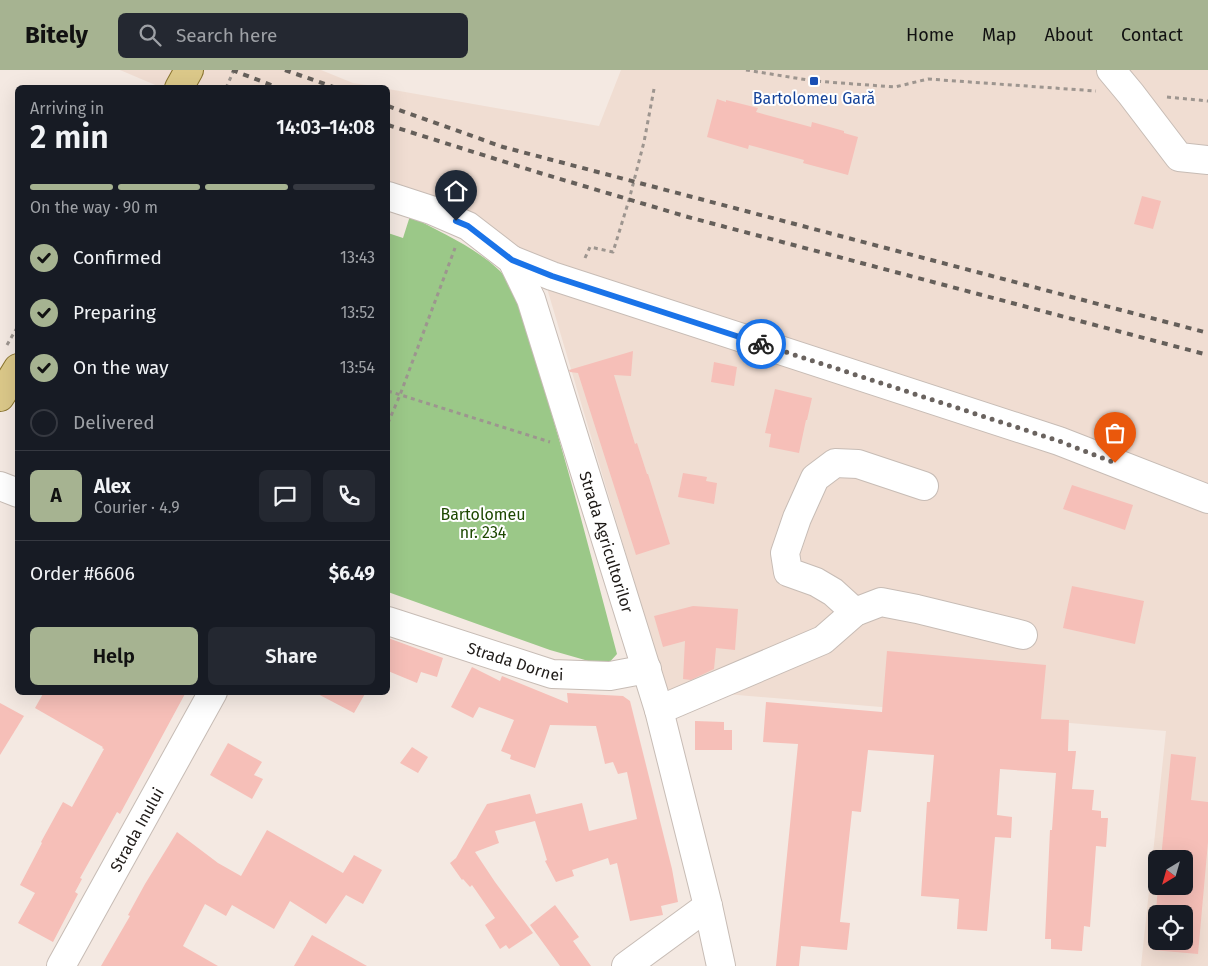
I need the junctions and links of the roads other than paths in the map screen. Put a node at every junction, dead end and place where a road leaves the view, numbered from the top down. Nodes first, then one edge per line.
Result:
1 (189, 70) edge
2 (1111, 70) edge
3 (181, 85) edge
4 (1208, 160) edge
5 (390, 197) edge
6 (512, 260) junction
7 (11, 357) edge
8 (0, 397) edge
9 (0, 486) edge
10 (924, 486) dead end
11 (15, 492) edge
12 (1208, 499) edge
13 (855, 612) junction
14 (390, 622) edge
15 (1023, 635) dead end
16 (647, 669) junction
17 (211, 695) edge
18 (659, 710) junction
19 (708, 906) junction
20 (61, 966) edge
21 (626, 966) edge
22 (721, 966) edge

1 - 3 main road
2 - 4 street
5 - 6 street, Strada Agricultorilor
6 - 12 street
6 - 16 street, Strada Agricultorilor
7 - 8 main road
9 - 11 street
10 - 13 street
13 - 15 street
13 - 18 street
14 - 16 street, Strada Dornei
16 - 18 street, Strada Agricultorilor
17 - 20 street, Strada Inului
18 - 19 street, Strada Agricultorilor
19 - 21 street
19 - 22 street, Strada Agricultorilor

